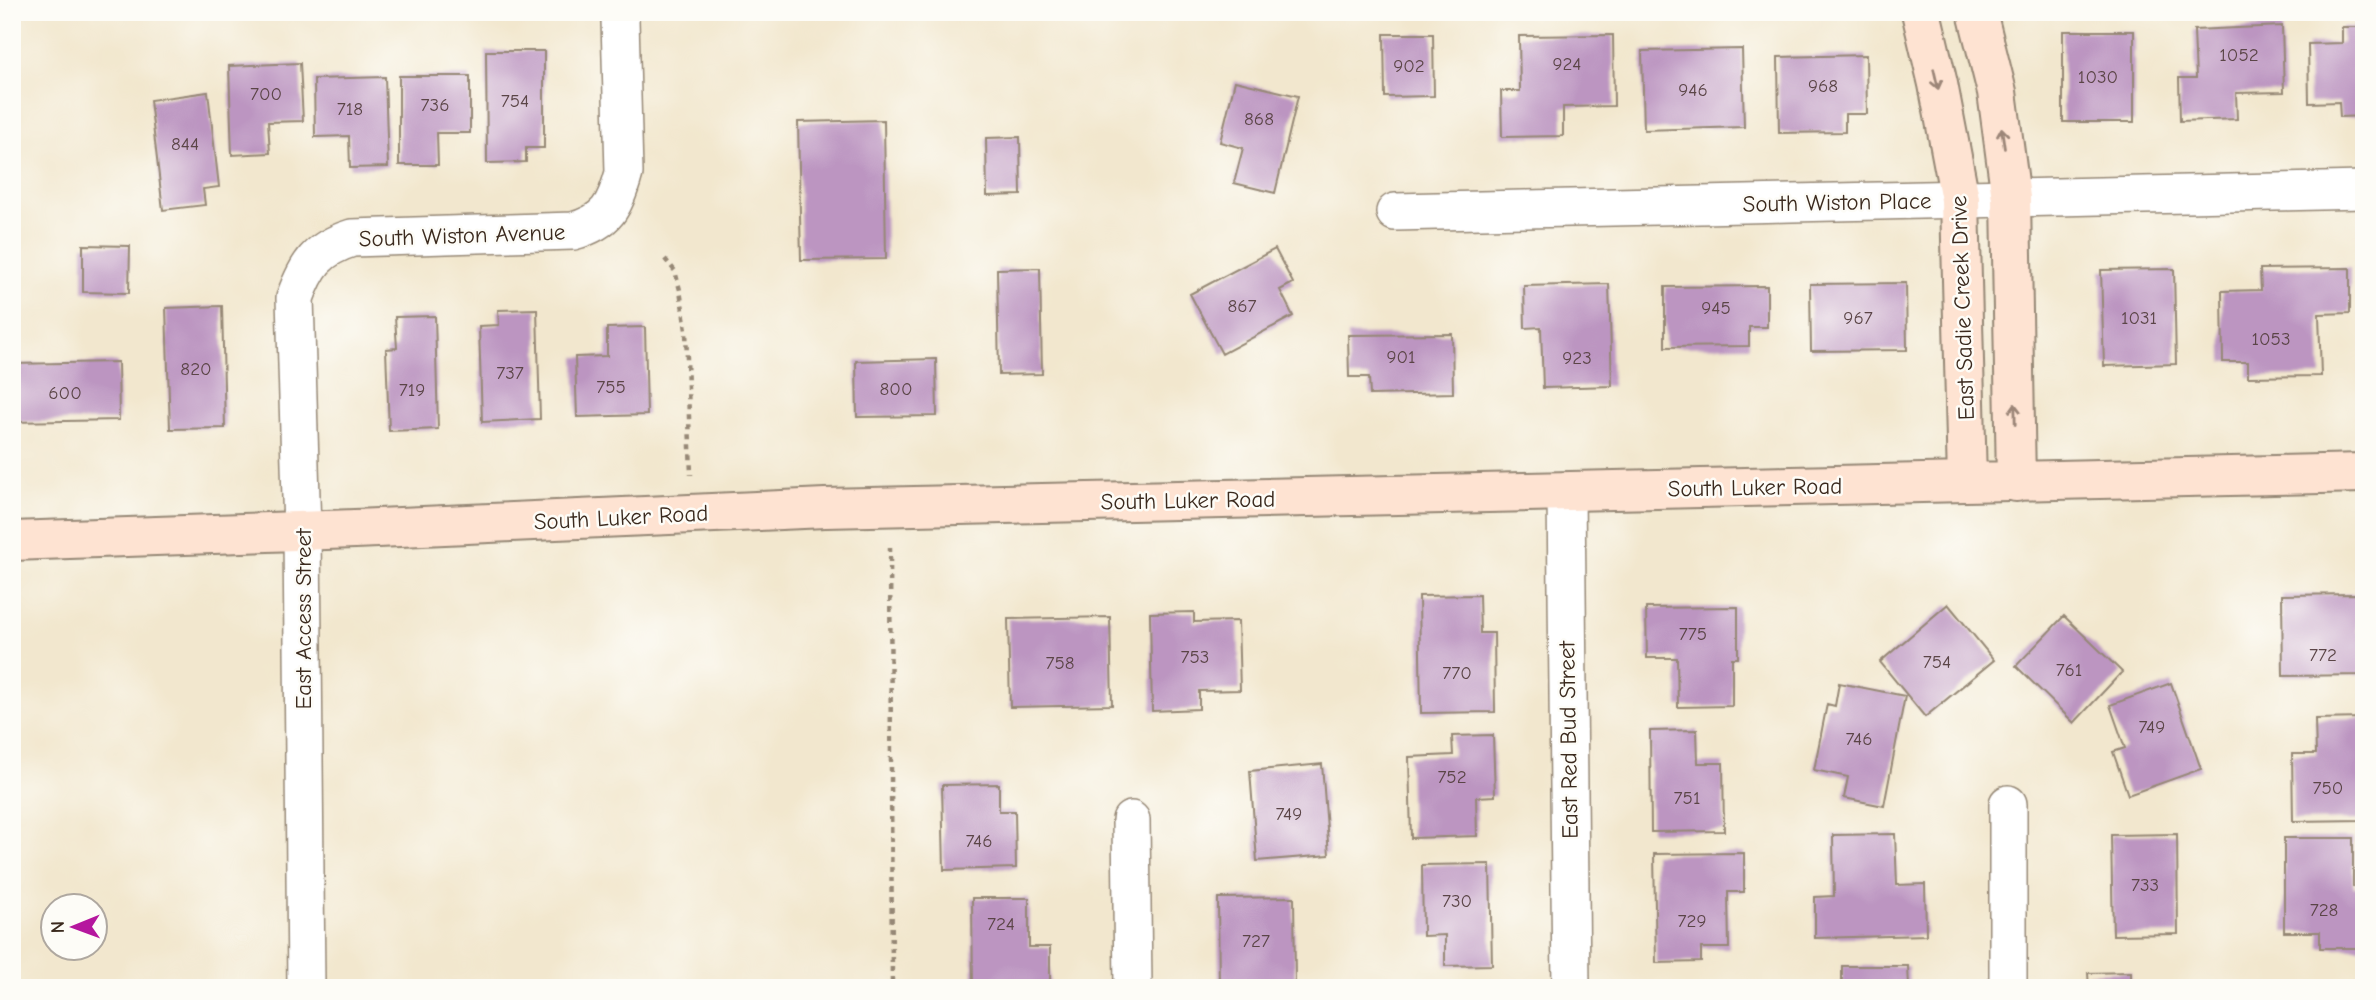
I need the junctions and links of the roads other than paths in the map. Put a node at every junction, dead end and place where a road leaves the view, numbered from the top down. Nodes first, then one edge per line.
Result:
1 (1921, 12) edge
2 (1977, 12) edge
3 (620, 19) dead end
4 (2364, 190) edge
5 (2011, 198) junction
6 (1961, 199) junction
7 (1395, 212) dead end
8 (316, 256) joint
9 (2364, 473) edge
10 (1967, 482) junction
11 (2016, 482) junction
12 (1566, 492) junction
13 (302, 531) junction
14 (12, 541) edge
15 (2008, 804) dead end
16 (1131, 820) dead end
17 (306, 988) edge
18 (1133, 988) edge
19 (1571, 988) edge
20 (2008, 988) edge

1 -> 6 street, East Sadie Creek Drive
5 -> 2 street
3 - 8 street, South Wiston Avenue
4 - 5 street, South Wiston Place
5 - 6 street, South Wiston Place
11 -> 5 street
6 - 7 street, South Wiston Place
6 - 10 street, East Sadie Creek Drive
8 - 13 street, East Access Street
9 - 11 street, South Luker Road
10 - 11 street, South Luker Road
10 - 12 street, South Luker Road
12 - 13 street, South Luker Road
12 - 19 street, East Red Bud Street
13 - 14 street, South Luker Road
13 - 17 street, East Access Street
15 - 20 street
16 - 18 street

